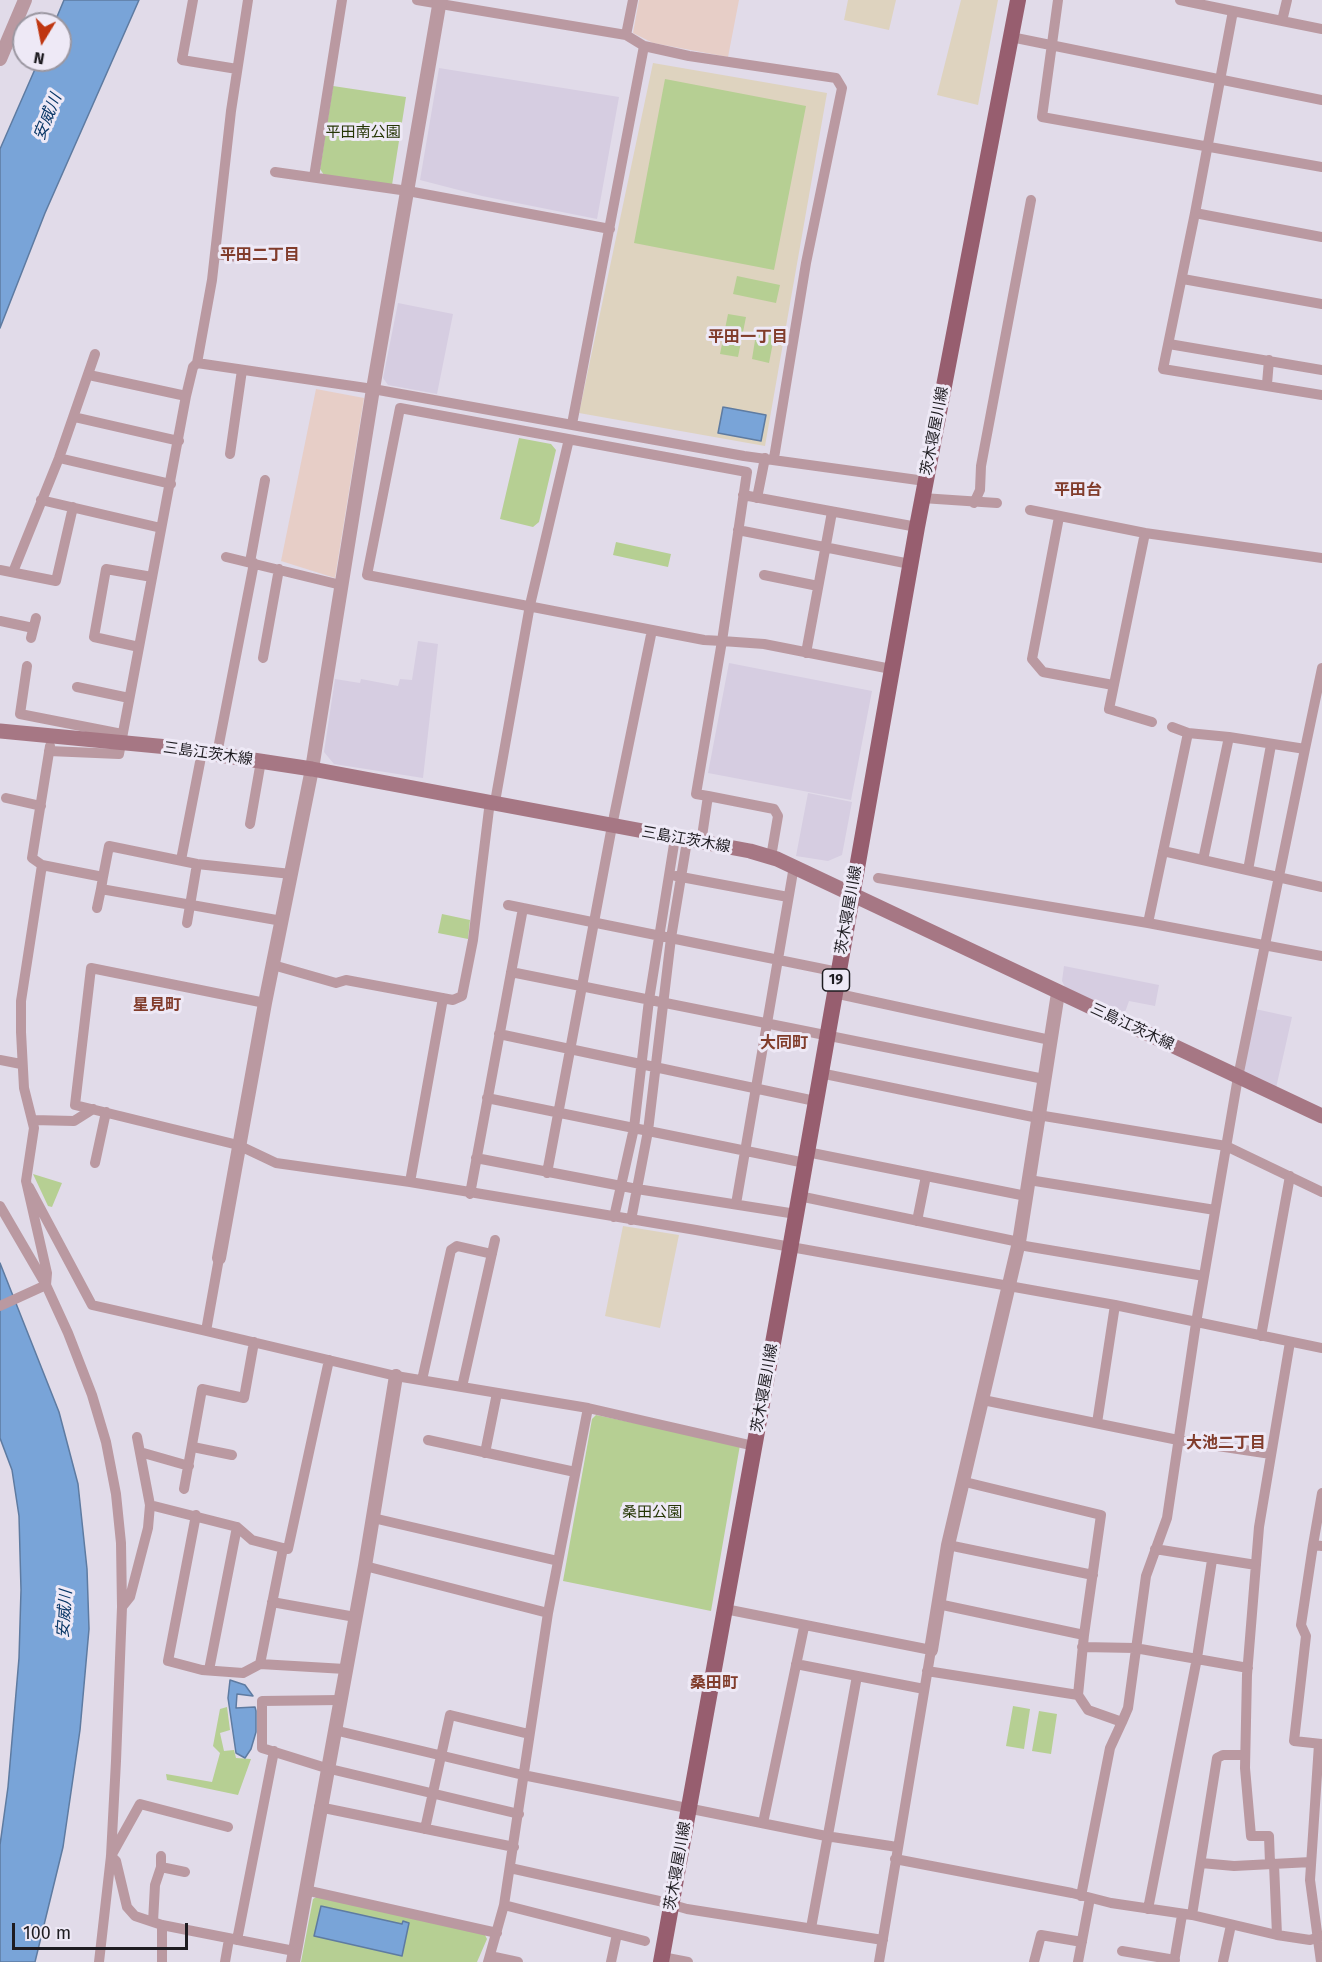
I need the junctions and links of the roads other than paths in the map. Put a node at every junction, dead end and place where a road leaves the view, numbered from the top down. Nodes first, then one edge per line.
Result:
1 (25, 0) edge
2 (193, 0) edge
3 (248, 0) edge
4 (342, 0) edge
5 (417, 0) edge
6 (633, 0) edge
7 (1018, 0) edge
8 (1058, 0) edge
9 (1180, 0) edge
10 (1287, 0) edge
11 (440, 2) edge
12 (1233, 11) junction
13 (1282, 21) junction
14 (1322, 29) edge
15 (626, 35) junction
16 (1011, 37) junction
17 (1052, 45) junction
18 (644, 46) junction
19 (0, 59) edge
20 (237, 69) junction
21 (1221, 80) junction
22 (1322, 100) edge
23 (1207, 148) junction
24 (1322, 167) edge
25 (275, 172) dead end
26 (314, 177) junction
27 (408, 191) junction
28 (1031, 200) dead end
29 (1195, 213) junction
30 (610, 229) junction
31 (1322, 237) edge
32 (216, 254) junction
33 (238, 256) dead end
34 (1183, 279) junction
35 (1322, 304) edge
36 (1169, 345) junction
37 (95, 354) dead end
38 (1269, 360) junction
39 (196, 363) junction
40 (242, 370) junction
41 (1322, 370) edge
42 (89, 375) junction
43 (1267, 384) junction
44 (373, 389) junction
45 (1322, 395) edge
46 (186, 396) junction
47 (74, 417) junction
48 (572, 424) junction
49 (569, 439) junction
50 (179, 441) junction
51 (230, 454) dead end
52 (59, 458) junction
53 (769, 458) junction
54 (265, 480) dead end
55 (925, 481) junction
56 (171, 484) junction
57 (743, 495) junction
58 (757, 498) junction
59 (922, 498) junction
60 (41, 500) junction
61 (974, 503) junction
62 (997, 503) dead end
63 (74, 507) junction
64 (1030, 510) dead end
65 (832, 512) junction
66 (1059, 517) junction
67 (916, 526) junction
68 (161, 528) junction
69 (738, 530) junction
70 (1145, 533) junction
71 (825, 547) junction
72 (225, 557) dead end
73 (1322, 558) edge
74 (252, 563) junction
75 (910, 564) junction
76 (279, 569) junction
77 (0, 570) edge
78 (13, 572) junction
79 (764, 575) dead end
80 (152, 577) junction
81 (341, 585) junction
82 (818, 586) junction
83 (530, 605) junction
84 (0, 621) edge
85 (34, 628) dead end
86 (652, 630) junction
87 (722, 641) junction
88 (139, 647) junction
89 (806, 653) junction
90 (263, 658) dead end
91 (27, 666) dead end
92 (1322, 668) edge
93 (891, 669) junction
94 (1113, 685) junction
95 (77, 687) dead end
96 (129, 698) junction
97 (1152, 722) dead end
98 (1172, 727) dead end
99 (0, 731) edge
100 (1188, 733) junction
101 (1229, 737) junction
102 (122, 739) junction
103 (1271, 745) junction
104 (1305, 749) junction
105 (210, 753) junction
106 (261, 761) junction
107 (312, 769) junction
108 (708, 796) junction
109 (6, 798) dead end
110 (492, 802) junction
111 (41, 806) junction
112 (249, 824) dead end
113 (612, 826) junction
114 (688, 840) junction
115 (1163, 851) junction
116 (771, 857) junction
117 (181, 860) junction
118 (1203, 860) junction
119 (197, 864) junction
120 (42, 865) junction
121 (794, 866) junction
122 (1248, 870) junction
123 (291, 874) junction
124 (669, 875) junction
125 (103, 877) junction
126 (681, 877) junction
127 (1279, 877) junction
128 (878, 878) dead end
129 (1322, 887) edge
130 (101, 889) junction
131 (852, 892) junction
132 (788, 897) junction
133 (190, 904) junction
134 (508, 905) dead end
135 (97, 908) dead end
136 (522, 908) junction
137 (282, 921) junction
138 (594, 922) junction
139 (187, 923) dead end
140 (1148, 923) junction
141 (658, 935) junction
142 (671, 938) junction
143 (1265, 944) junction
144 (1322, 956) edge
145 (777, 960) junction
146 (273, 965) junction
147 (511, 972) junction
148 (838, 972) junction
149 (581, 986) junction
150 (834, 993) junction
151 (1058, 993) junction
152 (443, 998) junction
153 (649, 1000) junction
154 (662, 1002) junction
155 (265, 1003) junction
156 (767, 1022) junction
157 (499, 1034) junction
158 (827, 1034) junction
159 (1050, 1040) junction
160 (570, 1048) junction
161 (0, 1060) edge
162 (21, 1064) junction
163 (642, 1064) junction
164 (655, 1066) junction
165 (820, 1074) junction
166 (1238, 1077) junction
167 (1044, 1079) junction
168 (756, 1088) junction
169 (487, 1098) junction
170 (815, 1101) junction
171 (93, 1109) junction
172 (106, 1112) junction
173 (557, 1112) junction
174 (1322, 1116) edge
175 (1038, 1117) junction
176 (33, 1120) junction
177 (634, 1128) junction
178 (648, 1131) junction
179 (238, 1145) junction
180 (1226, 1146) junction
181 (745, 1150) junction
182 (806, 1157) junction
183 (476, 1158) junction
184 (94, 1163) dead end
185 (547, 1173) junction
186 (926, 1176) junction
187 (1290, 1176) junction
188 (1029, 1180) junction
189 (26, 1181) junction
190 (410, 1182) junction
191 (621, 1186) junction
192 (637, 1189) junction
193 (1322, 1192) edge
194 (470, 1194) junction
195 (799, 1196) junction
196 (1026, 1196) junction
197 (736, 1204) junction
198 (0, 1206) edge
199 (1215, 1210) junction
200 (796, 1214) junction
201 (614, 1217) junction
202 (631, 1220) junction
203 (917, 1221) junction
204 (495, 1239) dead end
205 (1019, 1244) junction
206 (790, 1249) junction
207 (492, 1254) junction
208 (219, 1258) joint
209 (1204, 1276) junction
210 (43, 1286) junction
211 (1009, 1288) junction
212 (1114, 1305) junction
213 (0, 1306) edge
214 (1196, 1323) junction
215 (206, 1330) junction
216 (1261, 1336) junction
217 (254, 1342) junction
218 (1290, 1342) junction
219 (1322, 1348) edge
220 (329, 1360) junction
221 (396, 1376) junction
222 (422, 1380) junction
223 (462, 1387) junction
224 (497, 1393) junction
225 (983, 1400) junction
226 (588, 1408) junction
227 (1097, 1424) junction
228 (137, 1437) dead end
229 (428, 1440) dead end
230 (1178, 1440) junction
231 (754, 1446) junction
232 (193, 1447) junction
233 (140, 1452) junction
234 (485, 1453) junction
235 (1271, 1454) junction
236 (232, 1455) dead end
237 (189, 1466) junction
238 (575, 1472) junction
239 (965, 1482) junction
240 (184, 1489) dead end
241 (1322, 1493) edge
242 (150, 1505) junction
243 (196, 1515) junction
244 (373, 1518) junction
245 (237, 1527) junction
246 (948, 1545) junction
247 (1317, 1545) edge
248 (283, 1548) junction
249 (1155, 1549) junction
250 (1212, 1560) junction
251 (558, 1561) junction
252 (1256, 1565) junction
253 (365, 1566) junction
254 (1093, 1575) junction
255 (272, 1602) junction
256 (938, 1604) junction
257 (122, 1608) junction
258 (725, 1609) junction
259 (548, 1613) junction
260 (355, 1617) junction
261 (804, 1627) junction
262 (1083, 1641) junction
263 (1135, 1648) junction
264 (931, 1650) junction
265 (1197, 1658) junction
266 (260, 1664) junction
267 (796, 1664) junction
268 (1248, 1668) junction
269 (345, 1669) junction
270 (209, 1670) junction
271 (927, 1671) junction
272 (857, 1676) junction
273 (924, 1689) junction
274 (1078, 1695) junction
275 (339, 1700) junction
276 (1122, 1722) junction
277 (334, 1730) junction
278 (529, 1734) junction
279 (1320, 1744) edge
280 (274, 1752) junction
281 (441, 1755) junction
282 (1245, 1755) junction
283 (326, 1768) junction
284 (523, 1775) junction
285 (432, 1793) junction
286 (319, 1807) junction
287 (689, 1808) junction
288 (519, 1814) junction
289 (763, 1823) junction
290 (228, 1827) dead end
291 (424, 1829) junction
292 (826, 1836) junction
293 (514, 1847) junction
294 (896, 1853) junction
295 (111, 1856) junction
296 (1311, 1862) junction
297 (1201, 1863) junction
298 (1272, 1863) junction
299 (510, 1868) junction
300 (185, 1872) dead end
301 (305, 1890) junction
302 (1086, 1897) junction
303 (504, 1905) junction
304 (671, 1905) junction
305 (1148, 1909) junction
306 (1187, 1915) junction
307 (158, 1924) junction
308 (1231, 1925) junction
309 (811, 1928) junction
310 (497, 1933) junction
311 (617, 1934) junction
312 (1277, 1935) junction
313 (1319, 1937) edge
314 (233, 1940) junction
315 (883, 1940) junction
316 (645, 1941) dead end
317 (1082, 1942) junction
318 (1122, 1951) dead end
319 (293, 1957) edge
320 (489, 1959) edge
321 (662, 1960) edge
322 (1175, 1961) edge
323 (99, 1962) edge
324 (162, 1962) edge
325 (225, 1962) edge
326 (519, 1962) edge
327 (611, 1962) edge
328 (688, 1962) edge
329 (879, 1962) edge
330 (1035, 1962) edge
331 (1078, 1962) edge
332 (1223, 1962) edge
333 (1321, 1962) edge

1 - 19 street
2 - 20 street
3 - 20 street
4 - 26 street
5 - 11 street
6 - 15 street
7 - 16 main road, 茨木寝屋川線 / 19
8 - 17 street
9 - 12 street
10 - 13 street
11 - 15 street
11 - 27 street
12 - 13 street
12 - 21 street
13 - 14 street
15 - 18 street
16 - 17 street
16 - 55 main road, 茨木寝屋川線 / 19
17 - 21 street
17 - 23 street
18 - 30 street
18 - 53 street
20 - 32 street
21 - 22 street
21 - 23 street
23 - 24 street
23 - 29 street
25 - 26 street
26 - 27 street
27 - 30 street
27 - 44 street
28 - 61 street
29 - 31 street
29 - 34 street
30 - 48 street
32 - 33 street
32 - 39 street
34 - 35 street
34 - 36 street
36 - 38 street
36 - 43 street
37 - 42 street
38 - 41 street
38 - 43 street
39 - 40 street
39 - 46 street
40 - 44 street
40 - 51 street
42 - 46 street
42 - 47 street
43 - 45 street
44 - 48 street
44 - 81 street
46 - 50 street
47 - 50 street
47 - 52 street
48 - 53 street
49 - 57 street
49 - 83 street
49 - 83 street
50 - 56 street
52 - 56 street
52 - 60 street
53 - 55 street
53 - 58 street
54 - 74 street
55 - 59 main road, 茨木寝屋川線 / 19
56 - 68 street
57 - 58 street
57 - 69 street
58 - 65 street
59 - 61 street
59 - 67 main road, 茨木寝屋川線 / 19
60 - 63 street
60 - 78 street
61 - 62 street
63 - 68 street
63 - 78 street
64 - 66 street
65 - 67 street
65 - 71 street
66 - 70 street
66 - 94 street
67 - 75 main road, 茨木寝屋川線 / 19
68 - 80 street
69 - 71 street
69 - 87 street
70 - 73 street
70 - 94 street
71 - 75 street
71 - 82 street
72 - 74 street
74 - 76 street
74 - 105 street
75 - 93 main road, 茨木寝屋川線 / 19
76 - 81 street
76 - 90 street
77 - 78 street
79 - 82 street
80 - 88 street
80 - 88 street
81 - 107 street
82 - 89 street
83 - 86 street
83 - 110 street
84 - 85 street
86 - 87 street
86 - 113 street
87 - 89 street
87 - 108 street
88 - 96 street
89 - 93 street
91 - 102 street
92 - 104 street
93 - 131 main road, 茨木寝屋川線 / 19
94 - 97 street
95 - 96 street
96 - 102 street
98 - 100 street
99 - 102 main road, 三島江茨木線
100 - 101 street
100 - 115 street
101 - 103 street
101 - 118 street
102 - 105 main road, 三島江茨木線
102 - 111 street
103 - 104 street
103 - 122 street
104 - 127 street
105 - 106 main road, 三島江茨木線
105 - 117 street
106 - 107 main road, 三島江茨木線
106 - 112 street
107 - 110 main road, 三島江茨木線
107 - 123 street
108 - 114 street
108 - 116 street
109 - 111 street
110 - 113 main road, 三島江茨木線
110 - 152 street
111 - 120 street
113 - 114 main road, 三島江茨木線
113 - 138 street
114 - 116 main road, 三島江茨木線
114 - 124 street
114 - 126 street
115 - 118 street
115 - 140 street
116 - 121 main road, 三島江茨木線
117 - 119 street
117 - 125 street
118 - 122 street
119 - 123 street
119 - 133 street
120 - 125 street
120 - 162 street
121 - 131 main road, 三島江茨木線
121 - 132 street
122 - 127 street
123 - 137 street
124 - 126 street
124 - 141 street
125 - 130 street
126 - 132 street
126 - 142 street
127 - 129 street
127 - 143 street
128 - 140 street
130 - 133 street
130 - 135 street
131 - 148 main road, 茨木寝屋川線 / 19
131 - 151 main road, 三島江茨木線
132 - 145 street
133 - 137 street
133 - 139 street
134 - 136 street
136 - 138 street
136 - 147 street
137 - 146 street
138 - 141 street
138 - 149 street
140 - 143 street
141 - 142 street
141 - 153 street
142 - 145 street
142 - 154 street
143 - 144 street
143 - 166 street
145 - 148 street
145 - 156 street
146 - 152 street
146 - 155 street
147 - 149 street
147 - 157 street
148 - 150 main road, 茨木寝屋川線 / 19
149 - 153 street
149 - 160 street
150 - 158 main road, 茨木寝屋川線 / 19
150 - 159 street
151 - 159 street
151 - 166 main road, 三島江茨木線
152 - 190 street
153 - 154 street
153 - 163 street
154 - 156 street
154 - 164 street
155 - 171 street
155 - 179 street
156 - 158 street
156 - 168 street
157 - 160 street
157 - 169 street
158 - 165 main road, 茨木寝屋川線 / 19
158 - 167 street
159 - 167 street
160 - 163 street
160 - 173 street
161 - 162 street
162 - 176 street
163 - 164 street
163 - 177 street
164 - 168 street
164 - 178 street
165 - 170 main road, 茨木寝屋川線 / 19
165 - 175 street
166 - 174 main road, 三島江茨木線
166 - 180 street
167 - 175 street
168 - 170 street
168 - 181 street
169 - 173 street
169 - 183 street
170 - 182 main road, 茨木寝屋川線 / 19
171 - 172 street
171 - 176 street
172 - 179 street
172 - 184 street
173 - 177 street
173 - 185 street
175 - 180 street
175 - 188 street
176 - 189 street
177 - 178 street
177 - 191 street
178 - 181 street
178 - 192 street
179 - 190 street
179 - 208 street
180 - 187 street
180 - 199 street
181 - 182 street
181 - 197 street
182 - 186 street
182 - 195 main road, 茨木寝屋川線 / 19
183 - 185 street
183 - 194 street
185 - 191 street
186 - 196 street
186 - 203 street
187 - 193 street
187 - 216 street
188 - 196 street
188 - 199 street
189 - 210 street
189 - 215 street
190 - 194 street
191 - 192 street
191 - 201 street
192 - 197 street
192 - 202 street
194 - 201 street
195 - 200 main road, 茨木寝屋川線 / 19
195 - 203 street
196 - 205 street
197 - 200 street
198 - 210 street
199 - 209 street
200 - 206 main road, 茨木寝屋川線 / 19
201 - 202 street
202 - 206 street
203 - 205 street
204 - 207 street
205 - 209 street
205 - 211 street
206 - 211 street
206 - 231 main road, 茨木寝屋川線 / 19
207 - 222 street
207 - 223 street
208 - 215 street
209 - 214 street
210 - 213 street
210 - 257 street
211 - 212 street
211 - 225 street
212 - 214 street
212 - 227 street
214 - 216 street
214 - 230 street
215 - 217 street
216 - 218 street
217 - 220 street
217 - 232 street
218 - 219 street
218 - 235 street
220 - 221 street
220 - 248 street
221 - 222 street
221 - 244 street
222 - 223 street
223 - 224 street
224 - 226 street
224 - 234 street
225 - 227 street
225 - 239 street
226 - 231 street
226 - 238 street
227 - 230 street
228 - 233 street
229 - 234 street
230 - 235 street
230 - 249 street
231 - 258 main road, 茨木寝屋川線 / 19
232 - 236 street
232 - 237 street
233 - 237 street
233 - 242 street
234 - 238 street
235 - 252 street
237 - 240 street
238 - 251 street
239 - 246 street
239 - 254 street
241 - 247 street
242 - 243 street
242 - 257 street
243 - 245 street
243 - 270 street
244 - 251 street
244 - 253 street
245 - 248 street
245 - 270 street
246 - 254 street
246 - 256 street
247 - 279 street
248 - 255 street
249 - 250 street
249 - 263 street
250 - 252 street
250 - 265 street
251 - 259 street
252 - 268 street
253 - 259 street
253 - 260 street
254 - 262 street
255 - 260 street
255 - 266 street
256 - 262 street
256 - 264 street
257 - 295 street
258 - 261 street
258 - 287 main road, 茨木寝屋川線 / 19
259 - 278 street
260 - 269 street
261 - 264 street
261 - 267 street
262 - 263 street
262 - 274 street
263 - 265 street
263 - 276 street
264 - 271 street
265 - 268 street
265 - 305 street
266 - 269 street
266 - 270 street
267 - 272 street
267 - 289 street
268 - 282 street
269 - 275 street
271 - 273 street
271 - 274 street
272 - 273 street
272 - 292 street
273 - 294 street
274 - 276 street
275 - 277 street
275 - 280 street
276 - 302 street
277 - 281 street
277 - 283 street
278 - 281 street
278 - 284 street
279 - 296 street
280 - 283 street
280 - 314 street
281 - 284 street
281 - 285 street
282 - 297 street
282 - 298 street
283 - 285 street
283 - 286 street
284 - 287 street
284 - 288 street
285 - 288 street
285 - 291 street
286 - 291 street
286 - 301 street
287 - 289 street
287 - 304 main road, 茨木寝屋川線 / 19
288 - 293 street
289 - 292 street
290 - 295 street
291 - 293 street
292 - 294 street
292 - 309 street
293 - 299 street
294 - 302 street
294 - 315 street
295 - 307 street
295 - 323 street
296 - 298 street
296 - 313 street
297 - 298 street
297 - 306 street
298 - 312 street
299 - 303 street
299 - 304 street
300 - 307 street
301 - 310 street
301 - 319 street
302 - 305 street
302 - 317 street
303 - 310 street
303 - 311 street
304 - 309 street
304 - 321 main road, 茨木寝屋川線 / 19
305 - 306 street
306 - 308 street
306 - 322 street
307 - 314 street
307 - 324 street
308 - 312 street
308 - 332 street
309 - 315 street
310 - 320 street
311 - 316 street
311 - 327 street
312 - 313 street
313 - 333 street
314 - 319 street
314 - 325 street
315 - 329 street
317 - 330 street
317 - 331 street
318 - 322 street
320 - 326 street
321 - 328 street

